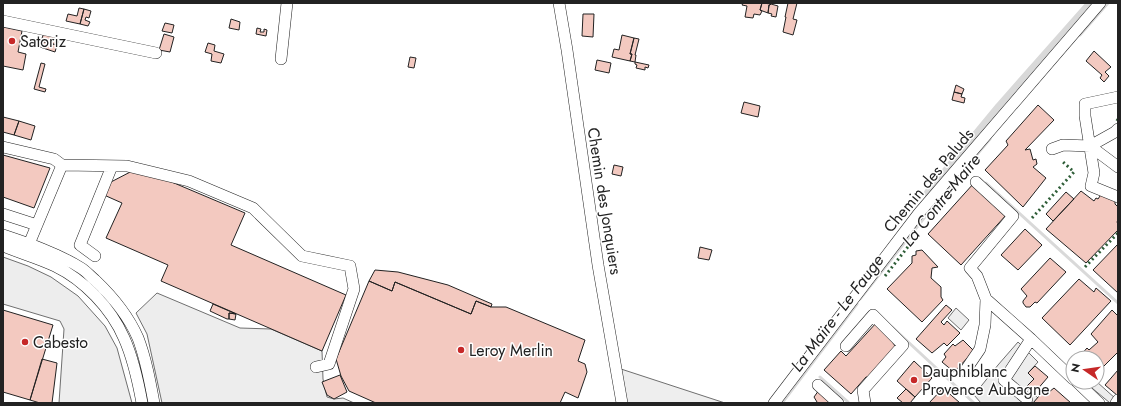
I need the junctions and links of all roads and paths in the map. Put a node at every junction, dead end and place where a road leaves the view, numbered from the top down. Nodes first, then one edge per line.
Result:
1 (287, 3) edge
2 (559, 3) edge
3 (1100, 3) edge
4 (3, 21) edge
5 (156, 53) dead end
6 (282, 59) dead end
7 (1118, 96) edge
8 (1118, 129) edge
9 (1090, 146) junction
10 (3, 147) edge
11 (1052, 149) dead end
12 (62, 165) junction
13 (112, 166) junction
14 (1118, 167) edge
15 (976, 182) dead end
16 (1118, 197) edge
17 (3, 214) edge
18 (38, 225) junction
19 (3, 235) edge
20 (29, 244) junction
21 (3, 246) edge
22 (95, 256) dead end
23 (986, 299) junction
24 (1031, 339) junction
25 (846, 346) dead end
26 (316, 367) dead end
27 (1065, 371) edge
28 (966, 372) dead end
29 (818, 385) dead end
30 (1085, 390) edge
31 (1027, 400) dead end
32 (1118, 400) edge
33 (1097, 402) edge
34 (142, 403) edge
35 (154, 403) edge
36 (622, 403) edge
37 (774, 403) edge
38 (838, 403) edge
39 (865, 403) edge
40 (1116, 403) edge

1 - 6 street
2 - 36 street, Chemin des Jonquiers
3 - 37 street, Chemin des Paluds
4 - 5 street
7 - 9 street
8 - 9 street
9 - 11 street
9 - 14 street
9 - 16 street
10 - 12 street
12 - 13 street
12 - 18 street
13 - 22 street
13 - 26 street
15 - 23 street
17 - 18 street
18 - 20 street
19 - 20 street
20 - 35 street
21 - 34 street
23 - 24 street
23 - 28 street
24 - 27 street
24 - 31 street
25 - 39 street
29 - 38 street
30 - 33 street
32 - 40 street

